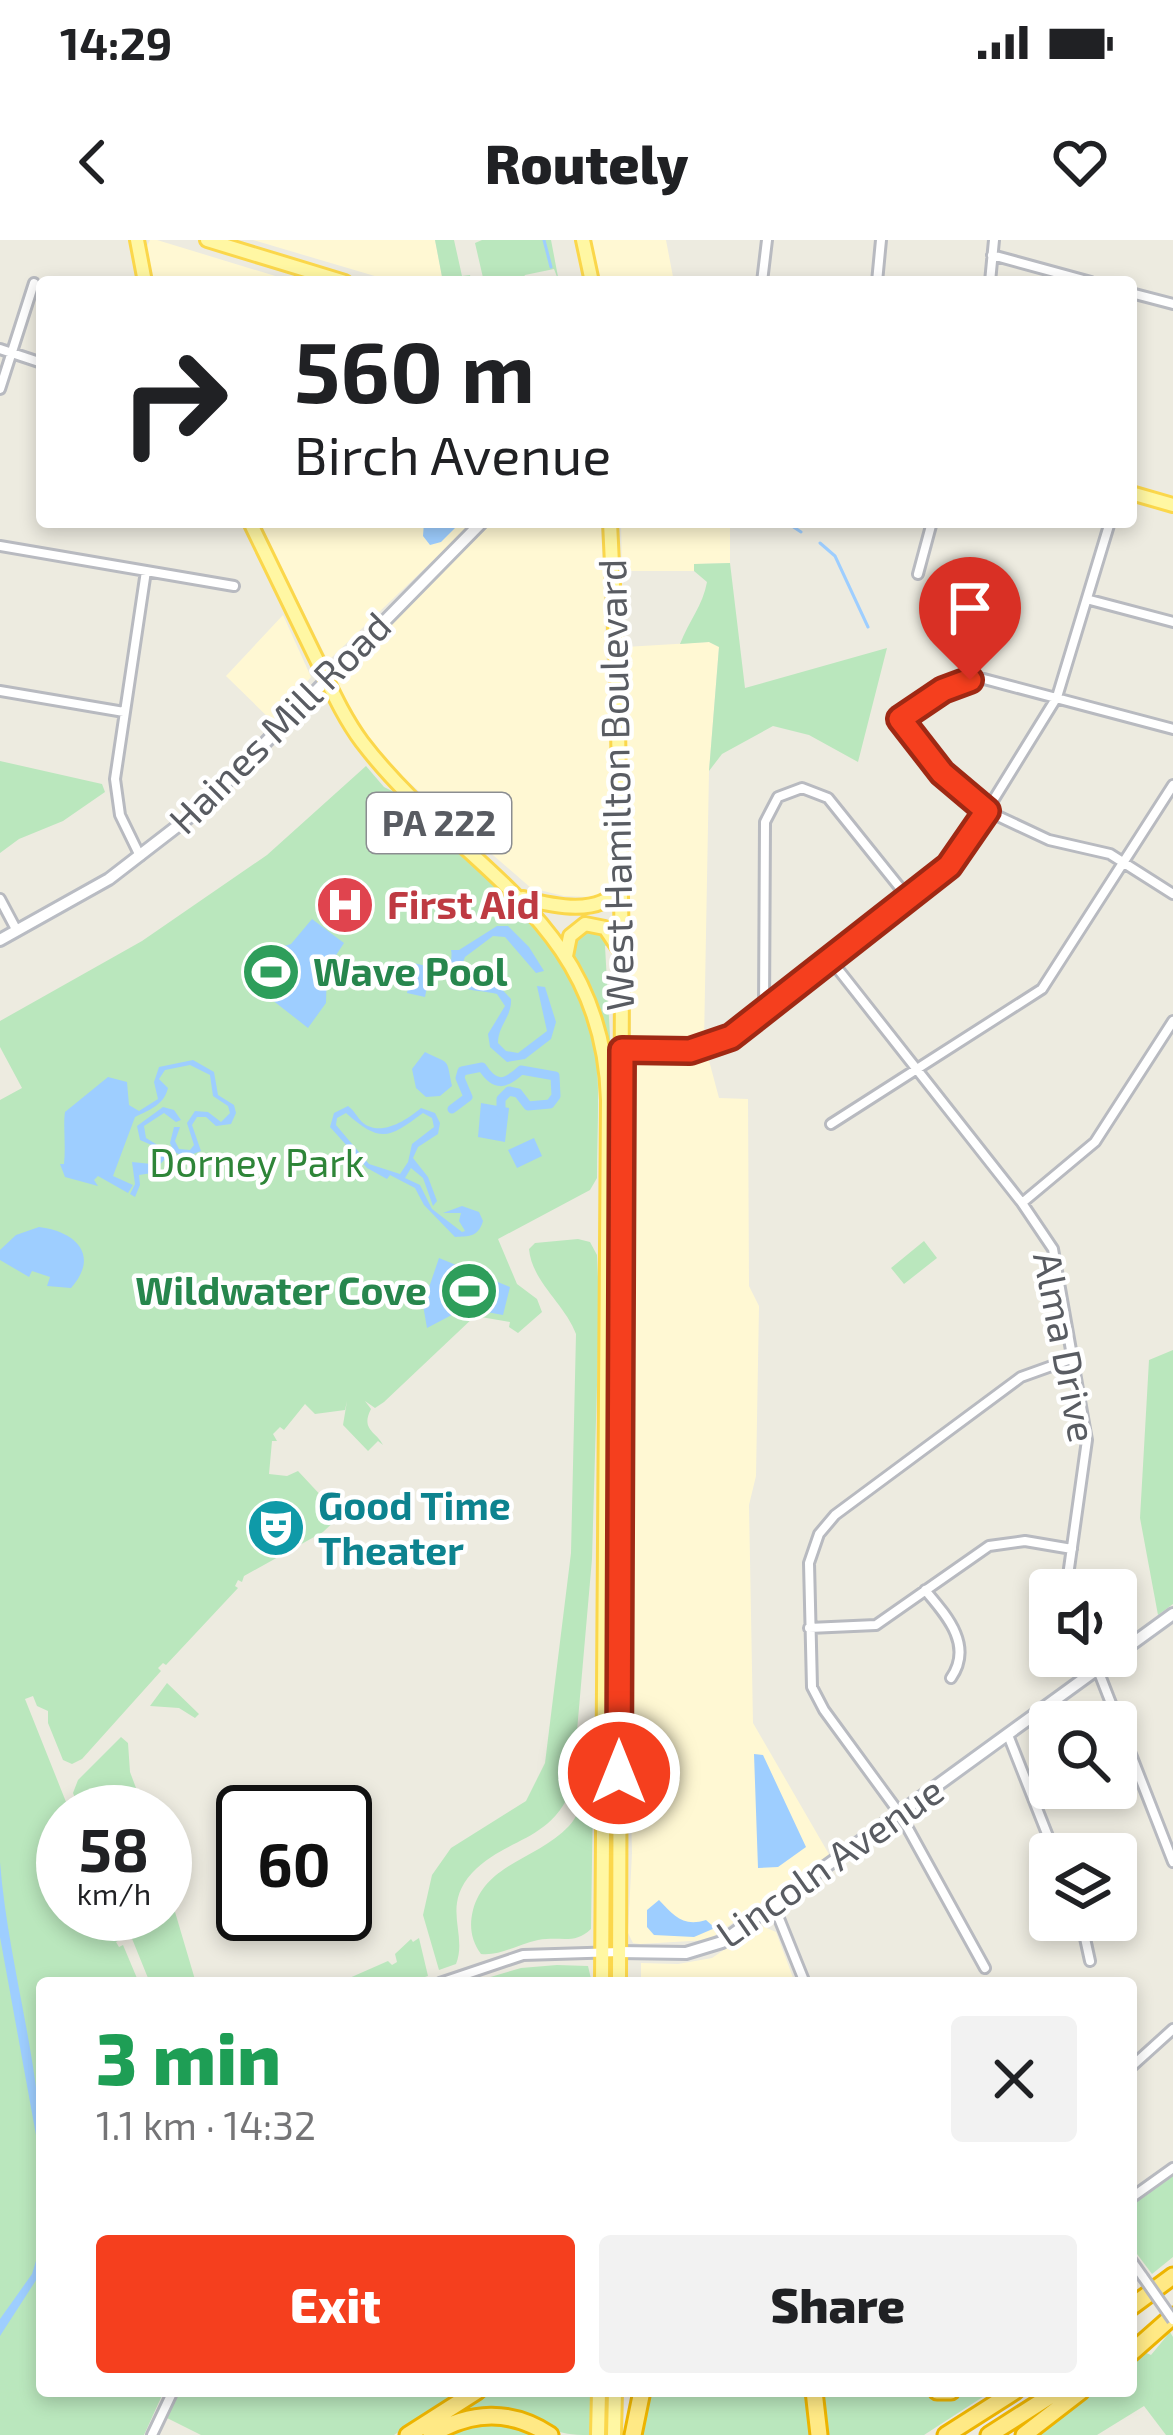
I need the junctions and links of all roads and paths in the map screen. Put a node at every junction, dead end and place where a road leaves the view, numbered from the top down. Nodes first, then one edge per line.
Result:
1 (136, 240) edge
2 (207, 240) edge
3 (583, 240) edge
4 (766, 240) edge
5 (881, 240) edge
6 (994, 240) edge
7 (992, 255) junction
8 (144, 276) edge
9 (325, 276) edge
10 (591, 276) edge
11 (763, 276) edge
12 (878, 276) edge
13 (990, 276) edge
14 (1068, 276) edge
15 (34, 284) dead end
16 (1137, 295) edge
17 (1173, 304) edge
18 (0, 349) edge
19 (11, 353) junction
20 (36, 361) edge
21 (0, 389) edge
22 (1137, 495) edge
23 (1173, 505) edge
24 (253, 528) edge
25 (476, 528) edge
26 (610, 528) edge
27 (930, 528) edge
28 (1108, 528) edge
29 (0, 546) edge
30 (146, 572) junction
31 (917, 574) dead end
32 (234, 586) dead end
33 (1090, 600) junction
34 (1173, 622) edge
35 (326, 679) junction
36 (0, 691) edge
37 (1057, 698) junction
38 (124, 712) junction
39 (1173, 729) edge
40 (1173, 784) edge
41 (987, 811) junction
42 (140, 856) junction
43 (1123, 862) junction
44 (621, 886) junction
45 (1173, 894) edge
46 (522, 898) junction
47 (0, 899) edge
48 (909, 899) junction
49 (17, 932) junction
50 (0, 940) edge
51 (566, 956) junction
52 (622, 956) junction
53 (830, 959) junction
54 (764, 1011) junction
55 (1173, 1021) edge
56 (622, 1050) junction
57 (915, 1071) junction
58 (831, 1124) dead end
59 (1022, 1203) junction
60 (1074, 1358) junction
61 (1072, 1550) junction
62 (1069, 1569) edge
63 (925, 1590) junction
64 (1173, 1614) edge
65 (809, 1628) junction
66 (1137, 1641) edge
67 (1088, 1677) edge
68 (1101, 1677) edge
69 (951, 1678) dead end
70 (1008, 1735) junction
71 (900, 1814) junction
72 (1047, 1833) edge
73 (1170, 1846) edge
74 (1173, 1862) edge
75 (774, 1906) junction
76 (1086, 1941) edge
77 (620, 1952) junction
78 (603, 1953) junction
79 (1090, 1961) dead end
80 (985, 1968) dead end
81 (457, 1977) edge
82 (602, 1977) edge
83 (619, 1977) edge
84 (803, 1977) edge
85 (1173, 2029) edge
86 (1137, 2062) edge
87 (1173, 2168) edge
88 (1137, 2194) edge
89 (1137, 2268) edge
90 (1173, 2276) edge
91 (1137, 2300) edge
92 (1173, 2315) edge
93 (1137, 2336) edge
94 (1137, 2348) edge
95 (169, 2397) edge
96 (468, 2397) edge
97 (599, 2397) edge
98 (615, 2397) edge
99 (641, 2397) edge
100 (815, 2397) edge
101 (1006, 2397) edge
102 (1049, 2397) edge
103 (1074, 2397) edge
104 (152, 2435) edge
105 (408, 2435) edge
106 (431, 2435) edge
107 (550, 2435) edge
108 (598, 2435) edge
109 (614, 2435) edge
110 (633, 2435) edge
111 (819, 2435) edge
112 (946, 2435) edge
113 (989, 2435) edge
114 (1024, 2435) edge

1 - 8 main road
2 - 9 main road
3 - 10 main road
4 - 11 street
5 - 12 street
6 - 7 street
7 - 13 street
7 - 14 street
15 - 19 street
16 - 17 street
18 - 19 street
19 - 20 street
19 - 21 street
22 - 23 main road
24 - 35 main road, PA 222
25 - 35 street, Haines Mill Road
26 - 44 main road, West Hamilton Boulevard
27 - 31 street
28 - 33 street
29 - 30 street
30 - 32 street
30 - 38 street
33 - 34 street
33 - 37 street
35 - 42 street, Haines Mill Road
35 - 46 main road, PA 222
36 - 38 street
37 - 39 street
37 - 41 street
37 - 41 street
38 - 42 street
40 - 43 street
41 - 43 street
41 - 48 street
42 - 49 street, Haines Mill Road
43 - 45 street
43 - 57 street
44 - 46 main road
44 - 52 main road, West Hamilton Boulevard
46 - 51 main road, PA 222
47 - 49 street
48 - 53 street
48 - 54 street
49 - 50 street, Haines Mill Road
51 - 52 main road
51 - 78 main road, West Hamilton Boulevard / PA 222
52 - 56 main road, West Hamilton Boulevard
53 - 54 street
53 - 57 street, Alma Drive
54 - 56 street
55 - 59 street
56 - 77 main road, West Hamilton Boulevard
57 - 58 street
57 - 59 street, Alma Drive
59 - 60 street, Alma Drive
60 - 61 street, Alma Drive
60 - 65 street
61 - 62 street, Alma Drive
61 - 63 street
63 - 65 street
63 - 69 street
64 - 66 street, Lincoln Avenue
65 - 71 street
67 - 70 street, Lincoln Avenue
68 - 73 street
70 - 71 street, Lincoln Avenue
70 - 72 street
71 - 75 street, Lincoln Avenue
71 - 80 street
73 - 74 street
75 - 77 street, Lincoln Avenue
75 - 84 street
76 - 79 street
77 - 78 street, Lincoln Avenue
77 - 83 main road, West Hamilton Boulevard
78 - 81 street, Lincoln Avenue
78 - 82 main road, West Hamilton Boulevard / PA 222
85 - 86 street
87 - 88 street
89 - 92 street, bridge
90 - 91 highway
92 - 93 highway
92 - 94 highway
95 - 104 street
96 - 105 highway
97 - 108 main road
98 - 109 main road
99 - 110 highway
100 - 111 highway
101 - 112 highway
102 - 113 highway
103 - 114 highway
106 - 107 highway

